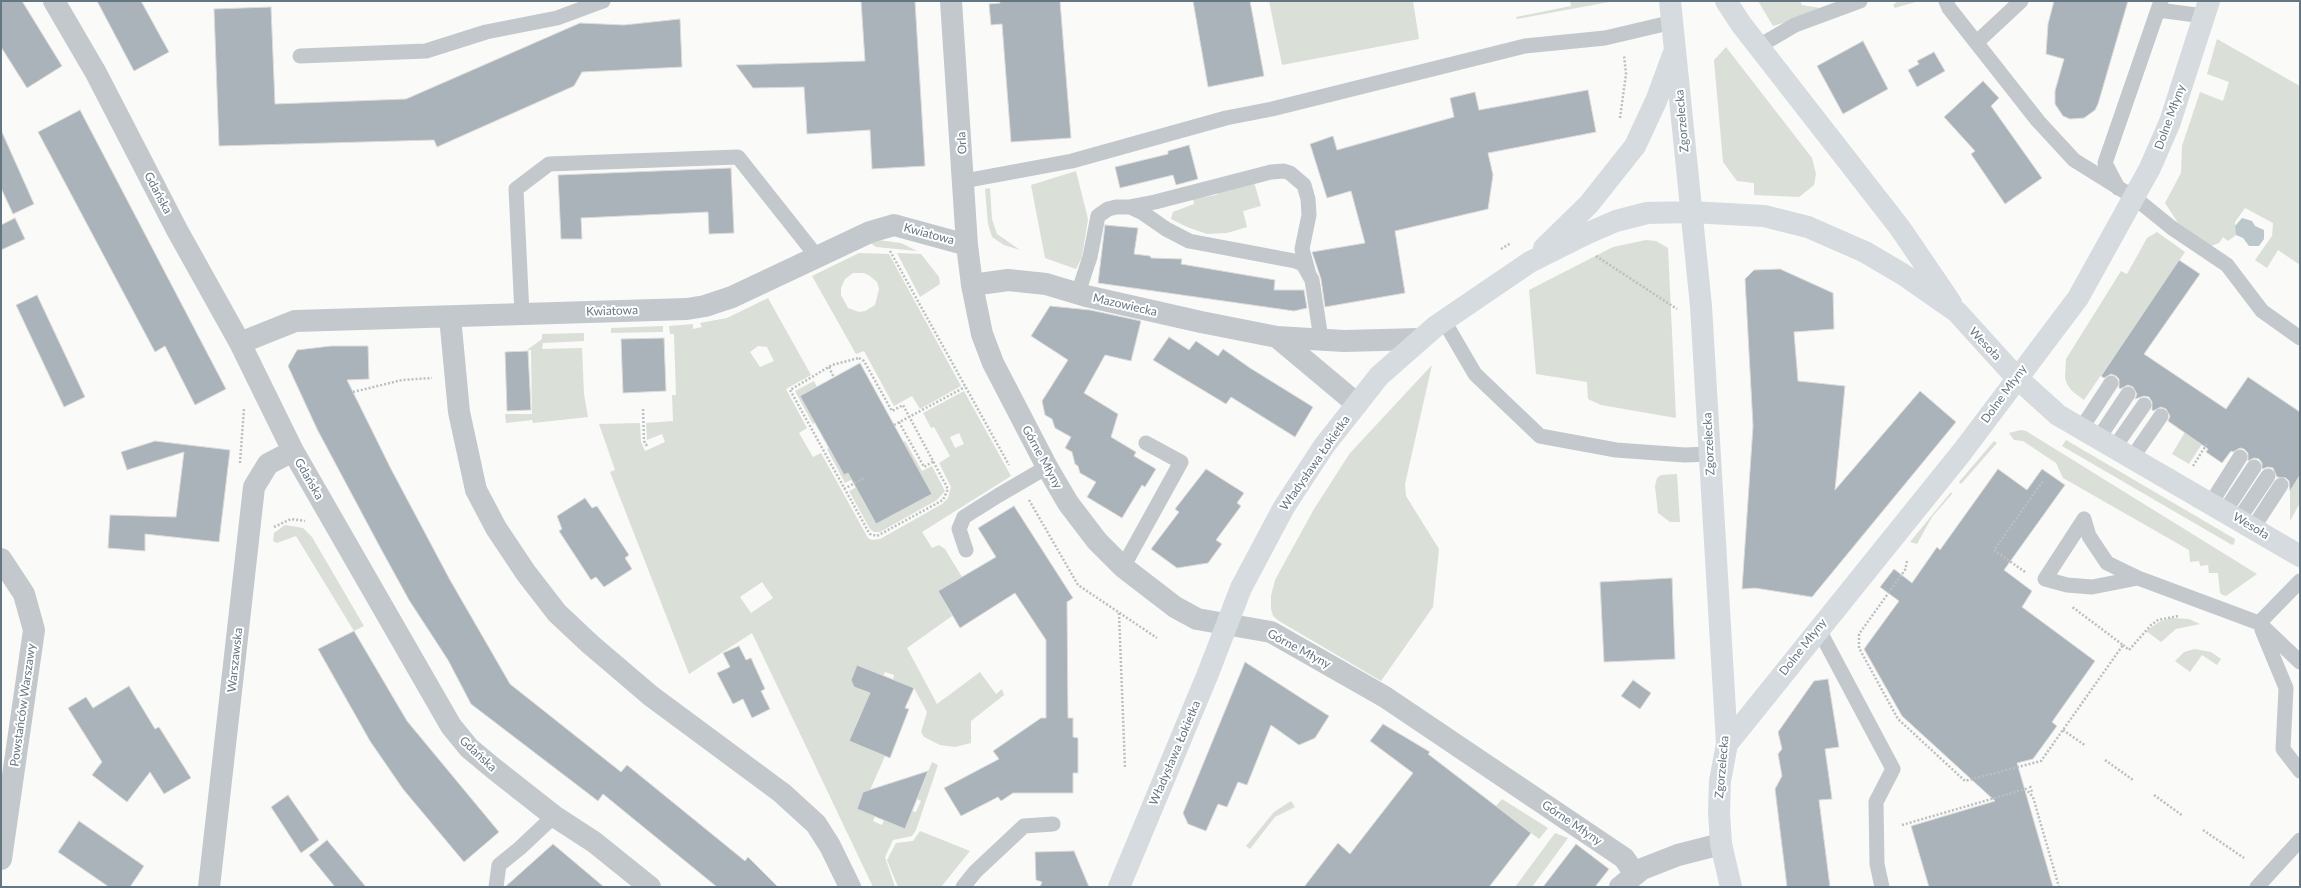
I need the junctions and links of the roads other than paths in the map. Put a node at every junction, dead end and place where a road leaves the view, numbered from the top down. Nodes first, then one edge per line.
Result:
1 (54, 1) edge
2 (603, 1) edge
3 (951, 1) edge
4 (1726, 1) edge
5 (1860, 1) edge
6 (1946, 1) edge
7 (2021, 1) edge
8 (2160, 6) edge
9 (2207, 9) edge
10 (1672, 11) edge
11 (1977, 42) junction
12 (1759, 46) junction
13 (1676, 48) junction
14 (300, 56) dead end
15 (964, 181) junction
16 (2127, 194) junction
17 (1124, 207) junction
18 (1691, 212) junction
19 (967, 245) junction
20 (818, 258) junction
21 (1530, 262) junction
22 (1309, 272) junction
23 (972, 285) junction
24 (1078, 293) junction
25 (1957, 312) junction
26 (522, 314) junction
27 (450, 317) junction
28 (1444, 321) junction
29 (1277, 337) junction
30 (2300, 338) edge
31 (1321, 339) junction
32 (1420, 339) junction
33 (240, 343) junction
34 (2016, 378) junction
35 (2111, 383) dead end
36 (2128, 394) dead end
37 (1357, 404) junction
38 (2144, 405) dead end
39 (2161, 416) dead end
40 (1146, 443) dead end
41 (2106, 444) junction
42 (293, 451) junction
43 (1709, 454) junction
44 (2240, 457) dead end
45 (1047, 467) junction
46 (2254, 467) dead end
47 (2268, 476) dead end
48 (2281, 485) dead end
49 (2232, 515) junction
50 (966, 550) dead end
51 (2300, 556) edge
52 (1, 559) edge
53 (1123, 567) junction
54 (2138, 578) junction
55 (2300, 581) edge
56 (2259, 623) junction
57 (1225, 625) junction
58 (1818, 628) junction
59 (2300, 662) edge
60 (1727, 744) junction
61 (2300, 771) edge
62 (554, 816) junction
63 (1053, 824) dead end
64 (2300, 840) edge
65 (1721, 844) junction
66 (1, 859) edge
67 (1628, 881) edge
68 (209, 887) edge
69 (496, 887) edge
70 (650, 887) edge
71 (850, 887) edge
72 (963, 887) edge
73 (1119, 887) edge
74 (1731, 887) edge
75 (1882, 887) edge
76 (2257, 887) edge

1 - 33 street, Gdańska
2 - 14 lane
3 - 15 street, Orla
4 - 12 street
5 - 12 lane
6 - 11 lane
7 - 11 lane
8 - 9 lane
8 - 16 lane
9 - 16 street, Dolne Młyny
10 - 13 street, Zgorzelecka
10 - 15 lane
11 - 16 lane
12 - 25 street
13 - 18 street, Zgorzelecka
13 - 21 street
15 - 19 street, Orla
16 - 30 lane
16 - 34 street, Dolne Młyny
17 - 22 lane
17 - 22 lane
17 - 24 lane
18 - 21 street, Władysława Łokietka
18 - 25 street, Wesoła
18 - 43 street, Zgorzelecka
19 - 20 street, Kwiatowa
19 - 23 street, Orla
20 - 26 street, Kwiatowa
20 - 26 lane
21 - 28 street, Władysława Łokietka
22 - 31 lane
23 - 24 street, Mazowiecka
23 - 45 street, Górne Młyny
24 - 29 street, Mazowiecka
25 - 34 street, Wesoła
26 - 27 street, Kwiatowa
27 - 33 street, Kwiatowa
27 - 71 street
28 - 32 street, Władysława Łokietka
28 - 43 lane
29 - 31 street, Mazowiecka
29 - 37 street, Mazowiecka
31 - 32 street, Mazowiecka
32 - 37 street, Władysława Łokietka
33 - 42 street, Gdańska
34 - 41 street, Wesoła
34 - 58 street, Dolne Młyny
35 - 41 lane
36 - 41 lane
37 - 57 street, Władysława Łokietka
38 - 41 lane
39 - 41 lane
40 - 53 lane
41 - 49 street, Wesoła
42 - 62 street, Gdańska
42 - 68 street, Warszawska
43 - 60 street, Zgorzelecka
44 - 49 lane
45 - 50 lane
45 - 53 street, Górne Młyny
46 - 49 lane
47 - 49 lane
48 - 49 lane
49 - 51 street, Wesoła
52 - 66 street, Powstańców Warszawy
53 - 57 street, Górne Młyny
54 - 54 lane
54 - 56 lane
55 - 56 lane
56 - 59 lane
56 - 61 lane
57 - 67 street, Górne Młyny
57 - 73 street, Władysława Łokietka
58 - 60 street, Dolne Młyny
58 - 75 lane
60 - 65 street, Zgorzelecka
62 - 69 lane
62 - 70 street, Gdańska
63 - 72 lane
64 - 76 lane
65 - 67 street, Górne Młyny
65 - 74 street, Zgorzelecka

